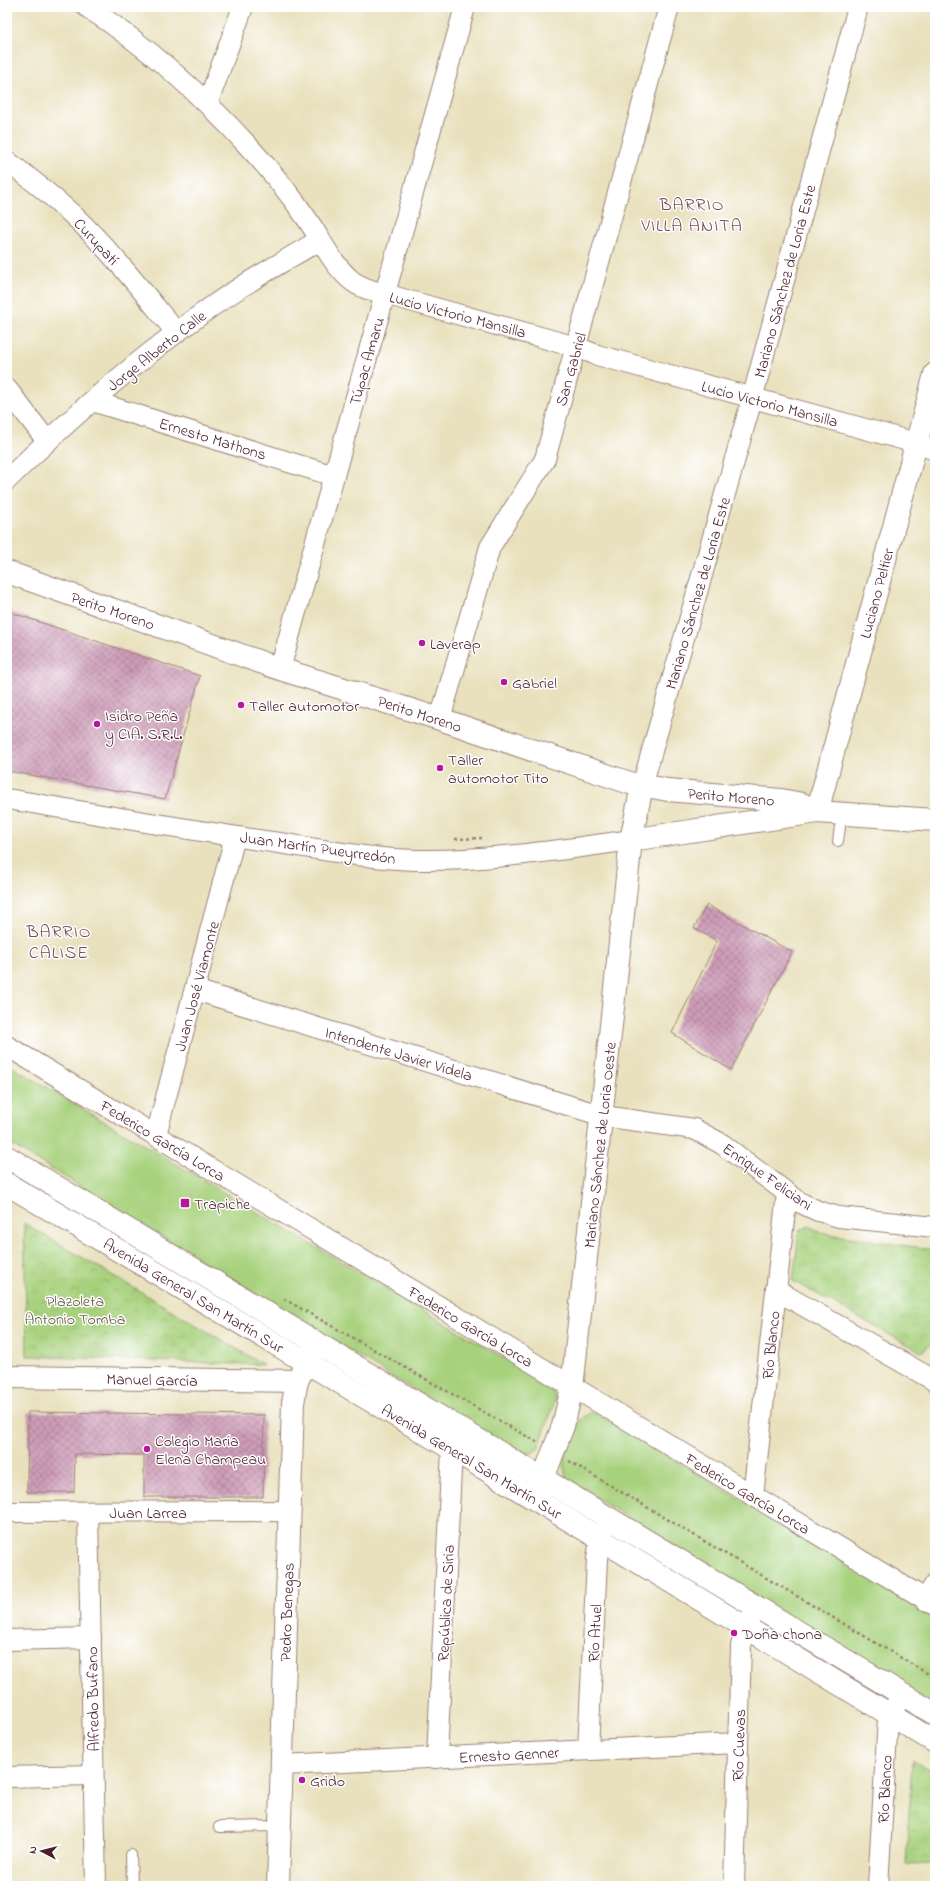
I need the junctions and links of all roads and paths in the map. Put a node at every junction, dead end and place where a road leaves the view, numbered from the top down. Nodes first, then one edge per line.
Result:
1 (87, 7) edge
2 (243, 7) edge
3 (465, 7) edge
4 (669, 7) edge
5 (858, 7) edge
6 (208, 102) junction
7 (7, 161) edge
8 (320, 240) junction
9 (385, 294) junction
10 (176, 332) junction
11 (576, 347) junction
12 (935, 374) edge
13 (7, 389) edge
14 (752, 399) junction
15 (92, 401) junction
16 (47, 441) junction
17 (926, 446) edge
18 (334, 476) junction
19 (7, 480) edge
20 (7, 572) edge
21 (280, 669) junction
22 (440, 719) junction
23 (642, 786) junction
24 (7, 799) edge
25 (817, 812) junction
26 (842, 813) junction
27 (935, 820) edge
28 (235, 837) junction
29 (486, 838) dead end
30 (448, 840) dead end
31 (631, 840) junction
32 (838, 841) dead end
33 (195, 990) junction
34 (7, 1046) edge
35 (603, 1116) junction
36 (156, 1136) junction
37 (9, 1163) edge
38 (7, 1184) edge
39 (787, 1193) junction
40 (935, 1227) edge
41 (776, 1290) junction
42 (279, 1296) dead end
43 (316, 1343) junction
44 (301, 1371) junction
45 (7, 1377) edge
46 (935, 1380) edge
47 (572, 1388) junction
48 (452, 1449) junction
49 (554, 1451) junction
50 (543, 1479) junction
51 (753, 1496) junction
52 (535, 1499) junction
53 (290, 1510) junction
54 (7, 1512) edge
55 (88, 1512) junction
56 (608, 1517) junction
57 (600, 1539) junction
58 (932, 1596) edge
59 (758, 1607) junction
60 (746, 1628) junction
61 (91, 1638) junction
62 (7, 1640) edge
63 (935, 1678) edge
64 (902, 1695) junction
65 (935, 1714) edge
66 (890, 1715) junction
67 (935, 1742) edge
68 (737, 1743) junction
69 (588, 1750) junction
70 (437, 1758) junction
71 (282, 1765) junction
72 (93, 1775) junction
73 (7, 1777) edge
74 (280, 1826) junction
75 (219, 1827) dead end
76 (131, 1855) dead end
77 (96, 1886) edge
78 (132, 1886) edge
79 (278, 1886) edge
80 (734, 1886) edge
81 (878, 1886) edge

1 - 6 street, Lucio Victorio Mansilla
2 - 6 street
3 - 9 street, Túpac Amaru
4 - 11 street, San Gabriel
5 - 14 street, Mariano Sánchez de Loria Este
6 - 8 street, Lucio Victorio Mansilla
7 - 10 street, Curupatí
8 - 9 street, Lucio Victorio Mansilla
8 - 10 street, Jorge Alberto Calle
9 - 11 street, Lucio Victorio Mansilla
9 - 18 street, Túpac Amaru
10 - 15 street, Jorge Alberto Calle
11 - 14 street, Lucio Victorio Mansilla
11 - 22 street, San Gabriel
12 - 17 main road, Luciano Peltier
13 - 16 street
14 - 17 street, Lucio Victorio Mansilla
14 - 23 street, Mariano Sánchez de Loria Este
15 - 16 street, Jorge Alberto Calle
15 - 18 street, Ernesto Mathons
16 - 19 street, Jorge Alberto Calle
17 - 25 main road, Luciano Peltier
18 - 21 street, Túpac Amaru
20 - 21 main road, Perito Moreno
21 - 22 main road, Perito Moreno
22 - 23 main road, Perito Moreno
23 - 25 main road, Perito Moreno
23 - 31 main road, Mariano Sánchez de Loria Oeste
24 - 28 street, Juan Martín Pueyrredón
25 - 26 main road, Perito Moreno
25 - 31 main road, Perito Moreno
26 - 27 main road, Perito Moreno
26 - 32 lane
28 - 31 street, Juan Martín Pueyrredón
28 - 33 street, Juan José Viamonte
29 - 30 path
31 - 35 main road, Mariano Sánchez de Loria Oeste
33 - 35 street, Intendente Javier Videla
33 - 36 street, Juan José Viamonte
34 - 36 street, Federico García Lorca
35 - 39 street, Enrique Feliciani
35 - 47 main road, Mariano Sánchez de Loria Oeste
36 - 47 street, Federico García Lorca
37 - 43 main road, Avenida General San Martín Sur
38 - 44 main road, Avenida General San Martín Sur
39 - 40 street, Enrique Feliciani
39 - 41 street, Río Blanco
41 - 46 street
41 - 51 street, Río Blanco
42 - 49 path
43 - 44 main road, Pedro Benegas
43 - 50 main road, Avenida General San Martín Sur
44 - 45 main road, Manuel García
44 - 48 main road, Avenida General San Martín Sur
44 - 53 main road, Pedro Benegas
47 - 49 main road, Mariano Sánchez de Loria Oeste
47 - 51 street, Federico García Lorca
48 - 52 main road, Avenida General San Martín Sur
48 - 70 street, República de Siria
49 - 50 main road, Mariano Sánchez de Loria Oeste
49 - 63 path
50 - 52 main road, Mariano Sánchez de Loria Oeste
50 - 56 main road, Avenida General San Martín Sur
51 - 58 street, Federico García Lorca
52 - 57 main road, Avenida General San Martín Sur
53 - 55 street, Juan Larrea
53 - 71 main road, Pedro Benegas
54 - 55 street, Juan Larrea
55 - 61 street, Alfredo Bufano
56 - 57 street, Río Atuel
56 - 59 main road, Avenida General San Martín Sur
57 - 60 main road, Avenida General San Martín Sur
57 - 69 street, Río Atuel
59 - 60 street, Río Cuevas
59 - 64 main road, Avenida General San Martín Sur
60 - 66 main road, Avenida General San Martín Sur
60 - 68 street, Río Cuevas
61 - 62 street
61 - 72 street, Alfredo Bufano
64 - 65 main road, Avenida General San Martín Sur
64 - 66 street, Río Blanco
66 - 67 main road, Avenida General San Martín Sur
66 - 81 street, Río Blanco
68 - 69 street, Ernesto Genner
68 - 80 street, Río Cuevas
69 - 70 street, Ernesto Genner
70 - 71 street, Ernesto Genner
71 - 74 main road, Pedro Benegas
72 - 73 street
72 - 77 street, Alfredo Bufano
74 - 75 lane
74 - 79 main road, Pedro Benegas
76 - 78 lane

